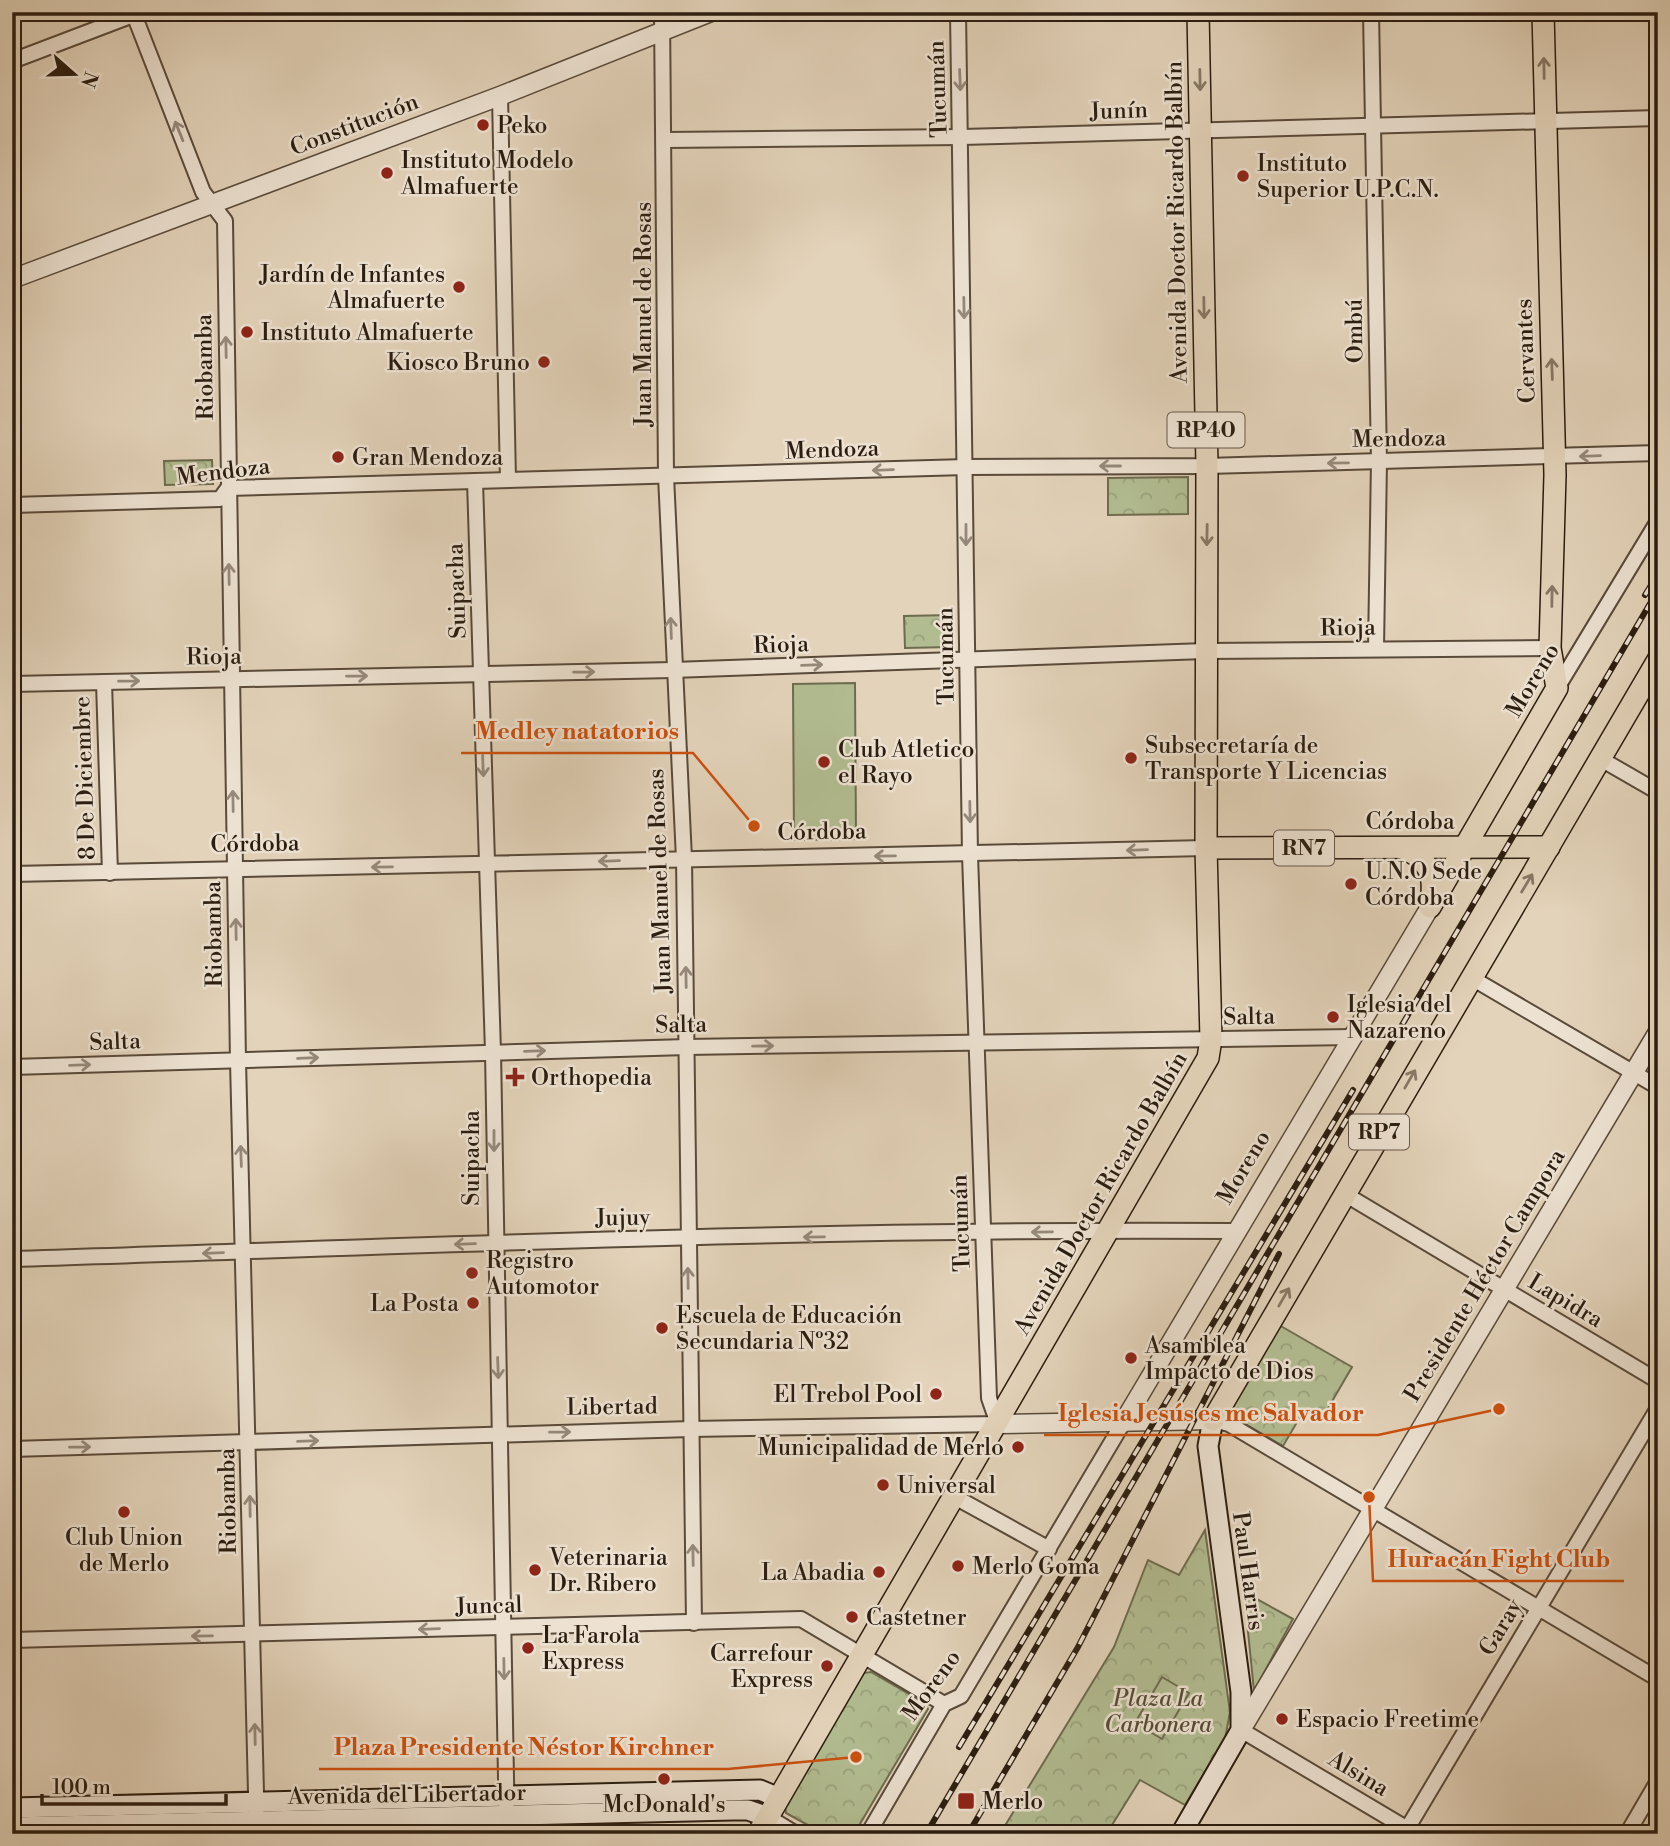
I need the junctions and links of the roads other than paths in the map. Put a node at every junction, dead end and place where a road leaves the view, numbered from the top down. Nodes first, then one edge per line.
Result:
1 (662, 12) edge
2 (711, 12) edge
3 (958, 12) edge
4 (1198, 12) edge
5 (1371, 12) edge
6 (1543, 12) edge
7 (136, 13) edge
8 (663, 32) junction
9 (12, 61) edge
10 (500, 96) junction
11 (1658, 118) edge
12 (1545, 120) junction
13 (1374, 123) junction
14 (1201, 131) junction
15 (962, 137) junction
16 (665, 140) junction
17 (213, 203) junction
18 (12, 279) edge
19 (1658, 453) edge
20 (1554, 457) junction
21 (1379, 461) junction
22 (1207, 466) junction
23 (966, 467) junction
24 (666, 476) junction
25 (508, 480) junction
26 (475, 481) junction
27 (228, 488) junction
28 (12, 505) edge
29 (1658, 521) edge
30 (1550, 648) junction
31 (1376, 649) junction
32 (1205, 651) junction
33 (967, 660) junction
34 (1658, 660) edge
35 (673, 670) junction
36 (481, 674) junction
37 (231, 679) junction
38 (104, 682) junction
39 (12, 684) edge
40 (1557, 688) junction
41 (1599, 758) junction
42 (1658, 792) edge
43 (1464, 847) junction
44 (1549, 847) junction
45 (1206, 848) junction
46 (1403, 848) junction
47 (970, 855) junction
48 (684, 859) junction
49 (486, 864) junction
50 (235, 870) junction
51 (110, 873) junction
52 (12, 874) edge
53 (1430, 907) junction
54 (1470, 977) junction
55 (1658, 1031) edge
56 (1352, 1037) junction
57 (1211, 1039) junction
58 (978, 1044) junction
59 (687, 1047) junction
60 (493, 1052) junction
61 (238, 1060) junction
62 (12, 1067) edge
63 (1633, 1073) junction
64 (1658, 1087) edge
65 (1343, 1193) junction
66 (1110, 1230) junction
67 (1234, 1231) junction
68 (983, 1234) junction
69 (687, 1239) junction
70 (495, 1243) junction
71 (244, 1252) junction
72 (12, 1259) edge
73 (1503, 1289) junction
74 (1658, 1381) edge
75 (1658, 1408) edge
76 (1213, 1420) junction
77 (1123, 1423) junction
78 (998, 1424) junction
79 (691, 1429) junction
80 (500, 1434) junction
81 (248, 1444) junction
82 (12, 1449) edge
83 (955, 1497) junction
84 (1373, 1509) junction
85 (1049, 1549) junction
86 (1538, 1608) junction
87 (694, 1623) junction
88 (503, 1627) junction
89 (253, 1635) junction
90 (12, 1640) edge
91 (862, 1655) junction
92 (1658, 1679) edge
93 (944, 1703) junction
94 (1241, 1730) junction
95 (1658, 1781) edge
96 (505, 1796) junction
97 (779, 1798) junction
98 (12, 1808) edge
99 (256, 1819) edge
100 (506, 1825) edge
101 (763, 1826) edge
102 (12, 1827) edge
103 (1409, 1832) edge
104 (796, 1834) edge
105 (868, 1834) edge
106 (1181, 1834) edge
107 (1627, 1834) edge

1 - 8 street, Juan Manuel de Rosas
2 - 8 street, Constitución
3 -> 15 street, Tucumán
4 -> 14 main road, Avenida Doctor Ricardo Balbín / RP40
5 - 13 street, Ombú
12 -> 6 main road, Cervantes
7 - 9 street
17 -> 7 street, Riobamba
8 - 10 street, Constitución
8 - 16 street, Juan Manuel de Rosas
10 - 17 street, Constitución
10 - 25 street
11 - 12 street, Junín
12 - 13 street, Junín
20 -> 12 main road, Cervantes
13 - 14 street, Junín
13 - 21 street, Ombú
14 - 15 street, Junín
14 -> 22 main road, Avenida Doctor Ricardo Balbín / RP40
15 - 16 street, Junín
15 -> 23 street, Tucumán
16 - 24 street, Juan Manuel de Rosas
17 - 18 street, Constitución
27 -> 17 street, Riobamba
19 -> 20 street, Mendoza
20 - 21 street, Mendoza
30 -> 20 main road, Cervantes
21 -> 22 street, Mendoza
21 - 31 street, Ombú
22 -> 23 street, Mendoza
22 -> 32 main road, Avenida Doctor Ricardo Balbín / RP40
23 -> 24 street, Mendoza
23 -> 33 street, Tucumán
24 - 25 street, Mendoza
35 -> 24 street, Juan Manuel de Rosas
25 - 26 street, Mendoza
26 - 27 street, Mendoza
26 - 36 street, Suipacha
27 - 28 street, Mendoza
37 -> 27 street, Riobamba
29 - 40 street, Moreno
30 - 31 street, Rioja
30 - 40 main road, Cervantes
31 - 32 street, Rioja
32 - 33 street, Rioja
32 - 45 main road, Avenida Doctor Ricardo Balbín / RP40
35 -> 33 street, Rioja
33 -> 47 street, Tucumán
34 - 41 main road, RP7
36 -> 35 street, Rioja
35 - 48 street, Juan Manuel de Rosas
37 -> 36 street, Rioja
36 -> 49 street, Suipacha
38 -> 37 street, Rioja
50 -> 37 street, Riobamba
38 - 39 street, Rioja
38 - 51 street, 8 De Diciembre
40 - 43 main road, Moreno
41 - 42 street
41 - 44 main road, RP7
43 - 44 main road, Córdoba / RN7
43 - 46 main road, Córdoba / RN7
43 - 53 main road, Moreno
54 -> 44 main road, RP7
45 - 46 main road, Córdoba / RN7
45 -> 47 street, Córdoba
45 - 57 main road, Avenida Doctor Ricardo Balbín
46 - 53 main road
47 -> 48 street, Córdoba
47 - 58 street, Tucumán
48 -> 49 street, Córdoba
59 -> 48 street, Juan Manuel de Rosas
49 -> 50 street, Córdoba
49 - 60 street, Suipacha
50 - 51 street, Córdoba
61 -> 50 street, Riobamba
51 - 52 street, Córdoba
53 - 56 street, Moreno
54 - 63 street
65 -> 54 main road, RP7
55 - 63 street, Presidente Héctor Campora
56 - 57 street, Salta
56 - 67 street, Moreno
57 - 58 street, Salta
57 - 66 main road, Avenida Doctor Ricardo Balbín
59 -> 58 street, Salta
58 - 68 street, Tucumán
60 -> 59 street, Salta
59 - 69 street, Juan Manuel de Rosas
61 -> 60 street, Salta
60 -> 70 street, Suipacha
62 -> 61 street, Salta
71 -> 61 street, Riobamba
63 - 64 street
63 - 73 street, Presidente Héctor Campora
65 - 73 street, Lapidra
76 -> 65 main road, RP7
66 - 67 street, Jujuy
66 -> 68 street, Jujuy
66 - 78 main road, Avenida Doctor Ricardo Balbín
67 - 77 street, Moreno
68 -> 69 street, Jujuy
68 - 78 street, Tucumán
69 - 70 street, Jujuy
79 -> 69 street, Juan Manuel de Rosas
70 -> 71 street, Jujuy
70 -> 80 street, Suipacha
71 -> 72 street, Jujuy
71 - 81 street, Riobamba
73 - 74 street, Lapidra
73 - 84 street, Presidente Héctor Campora
75 - 86 street, Garay
76 - 77 street, Libertad
76 - 84 street
76 - 94 main road, Paul Harris
77 - 78 street, Libertad
77 - 85 street, Moreno
78 - 79 street, Libertad
78 - 83 main road, Avenida Doctor Ricardo Balbín
80 -> 79 street, Libertad
87 -> 79 street, Juan Manuel de Rosas
81 -> 80 street, Libertad
80 - 88 street, Suipacha
82 -> 81 street, Libertad
89 -> 81 street, Riobamba
83 - 85 street
83 - 91 main road, Avenida Doctor Ricardo Balbín
84 - 86 street
84 - 94 street, Presidente Héctor Campora
85 - 93 street, Moreno
86 - 92 street
86 - 103 street, Garay
87 - 88 street, Juncal
87 - 91 street, Juncal
88 -> 89 street, Juncal
88 -> 96 street, Suipacha
89 -> 90 street, Juncal
99 -> 89 street, Riobamba
91 - 93 street, Juncal
91 - 97 main road, Avenida Doctor Ricardo Balbín
93 - 105 street, Moreno
94 - 103 street, Alsina
94 - 106 main road, Presidente Héctor Campora
95 - 107 street
96 - 97 main road, Avenida del Libertador
96 - 99 main road, Avenida del Libertador
96 - 100 street, Suipacha
97 - 101 main road, Avenida Doctor Ricardo Balbín
98 - 99 main road, Avenida del Libertador
99 - 100 main road, Avenida del Libertador
99 - 102 main road, Avenida del Libertador
100 - 101 main road, Avenida del Libertador
101 - 104 street, Avenida del Libertador

